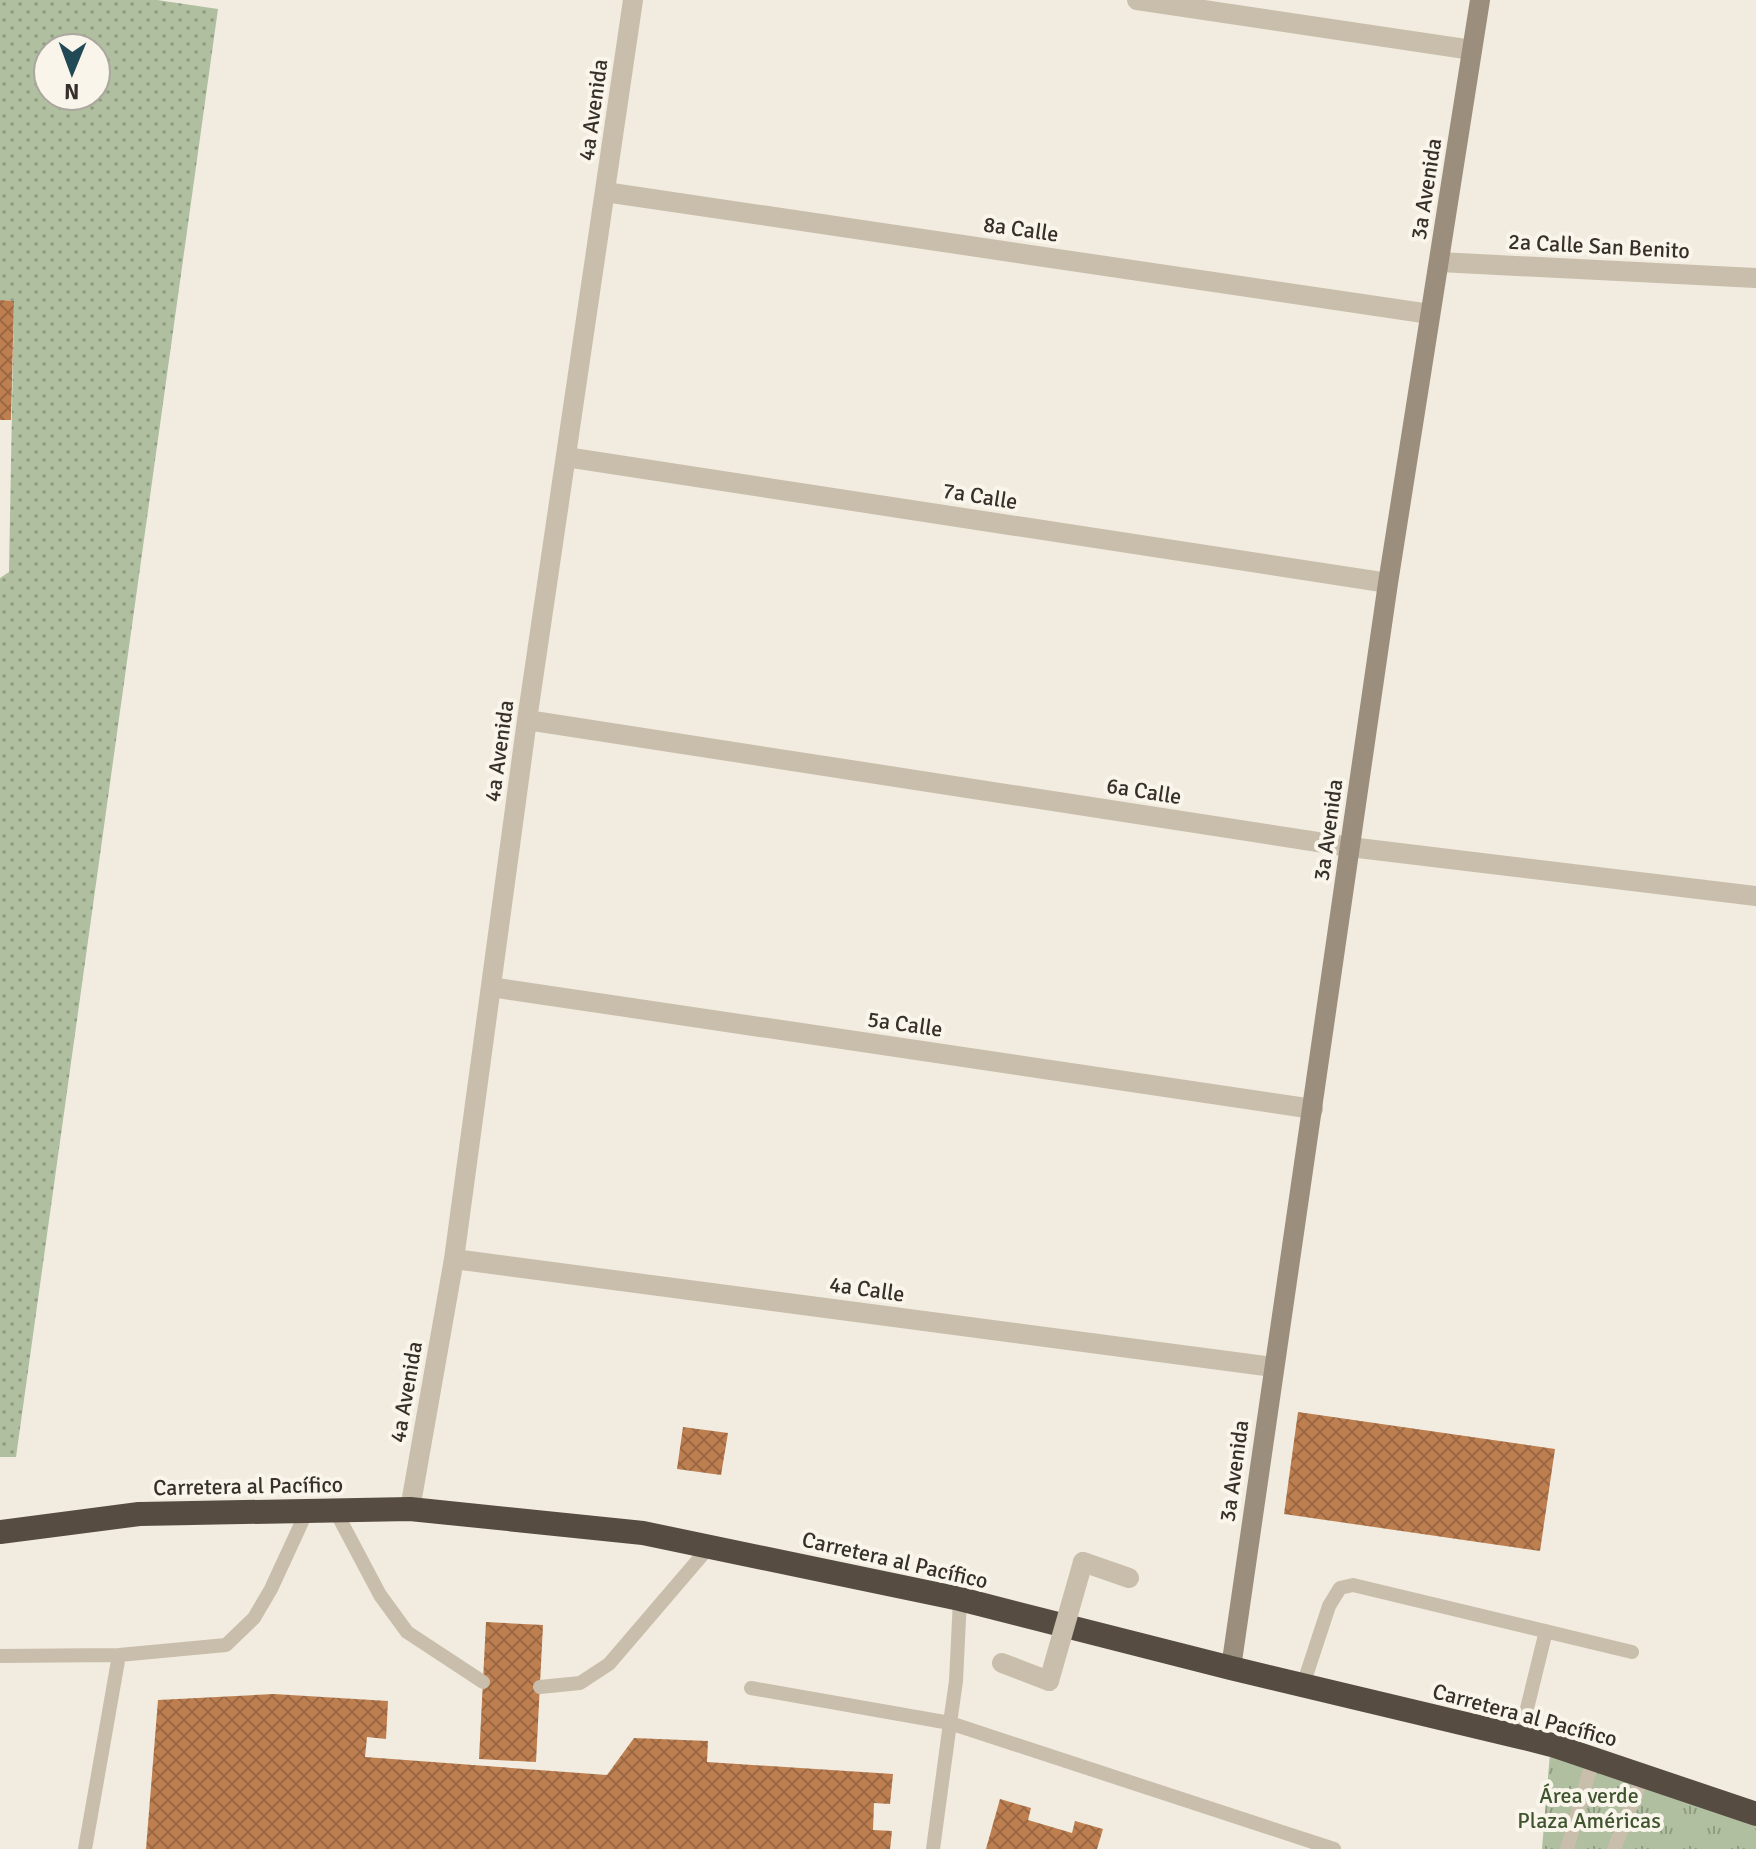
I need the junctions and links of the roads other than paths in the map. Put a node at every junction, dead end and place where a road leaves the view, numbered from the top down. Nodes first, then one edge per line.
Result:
1 (633, 0) edge
2 (1137, 0) edge
3 (1480, 0) edge
4 (1472, 50) junction
5 (605, 192) junction
6 (1439, 262) junction
7 (1756, 278) edge
8 (1430, 314) junction
9 (566, 457) junction
10 (1388, 583) junction
11 (527, 720) junction
12 (1350, 847) junction
13 (1756, 896) edge
14 (491, 987) junction
15 (1313, 1109) junction
16 (454, 1259) junction
17 (1273, 1367) junction
18 (410, 1509) junction
19 (335, 1510) junction
20 (307, 1511) junction
21 (0, 1532) edge
22 (710, 1546) junction
23 (1129, 1578) dead end
24 (960, 1599) junction
25 (1546, 1631) junction
26 (1632, 1652) dead end
27 (119, 1655) junction
28 (0, 1656) edge
29 (1002, 1663) dead end
30 (1231, 1668) junction
31 (483, 1682) dead end
32 (1303, 1685) junction
33 (540, 1687) dead end
34 (751, 1688) dead end
35 (950, 1723) junction
36 (1520, 1737) junction
37 (1593, 1759) junction
38 (1643, 1776) junction
39 (1756, 1814) edge
40 (85, 1849) edge
41 (933, 1849) edge
42 (1334, 1849) edge
43 (1567, 1849) edge
44 (1614, 1849) edge

1 - 5 street, 4a Avenida
2 - 4 street
3 - 4 street, 3a Avenida
4 - 6 street, 3a Avenida
5 - 8 street, 8a Calle
5 - 9 street, 4a Avenida
6 - 7 street, 2a Calle San Benito
6 - 8 street, 3a Avenida
8 - 10 street, 3a Avenida
9 - 10 street, 7a Calle
9 - 11 street, 4a Avenida
10 - 12 street, 3a Avenida
11 - 12 street, 6a Calle
11 - 14 street, 4a Avenida
12 - 13 street, 6a Calle
12 - 15 street, 3a Avenida
14 - 15 street, 5a Calle
14 - 16 street, 4a Avenida
15 - 17 street, 3a Avenida
16 - 17 street, 4a Calle
16 - 18 street, 4a Avenida
17 - 30 street, 3a Avenida
18 - 19 highway, Carretera al Pacífico
18 - 22 highway, Carretera al Pacífico
19 - 20 highway, Carretera al Pacífico
19 - 31 lane
20 - 21 highway, Carretera al Pacífico
20 - 27 lane
22 - 24 highway, Carretera al Pacífico
22 - 33 lane
23 - 29 street, bridge
24 - 30 highway, Carretera al Pacífico
24 - 35 lane
25 - 26 lane
25 - 32 lane
25 - 36 lane
27 - 28 lane
27 - 40 lane
30 - 32 highway, Carretera al Pacífico
32 - 36 highway, Carretera al Pacífico
34 - 35 lane
35 - 41 lane
35 - 42 lane
36 - 37 highway, Carretera al Pacífico
37 - 38 highway, Carretera al Pacífico
37 - 43 lane
38 - 39 highway, Carretera al Pacífico
38 - 44 lane

